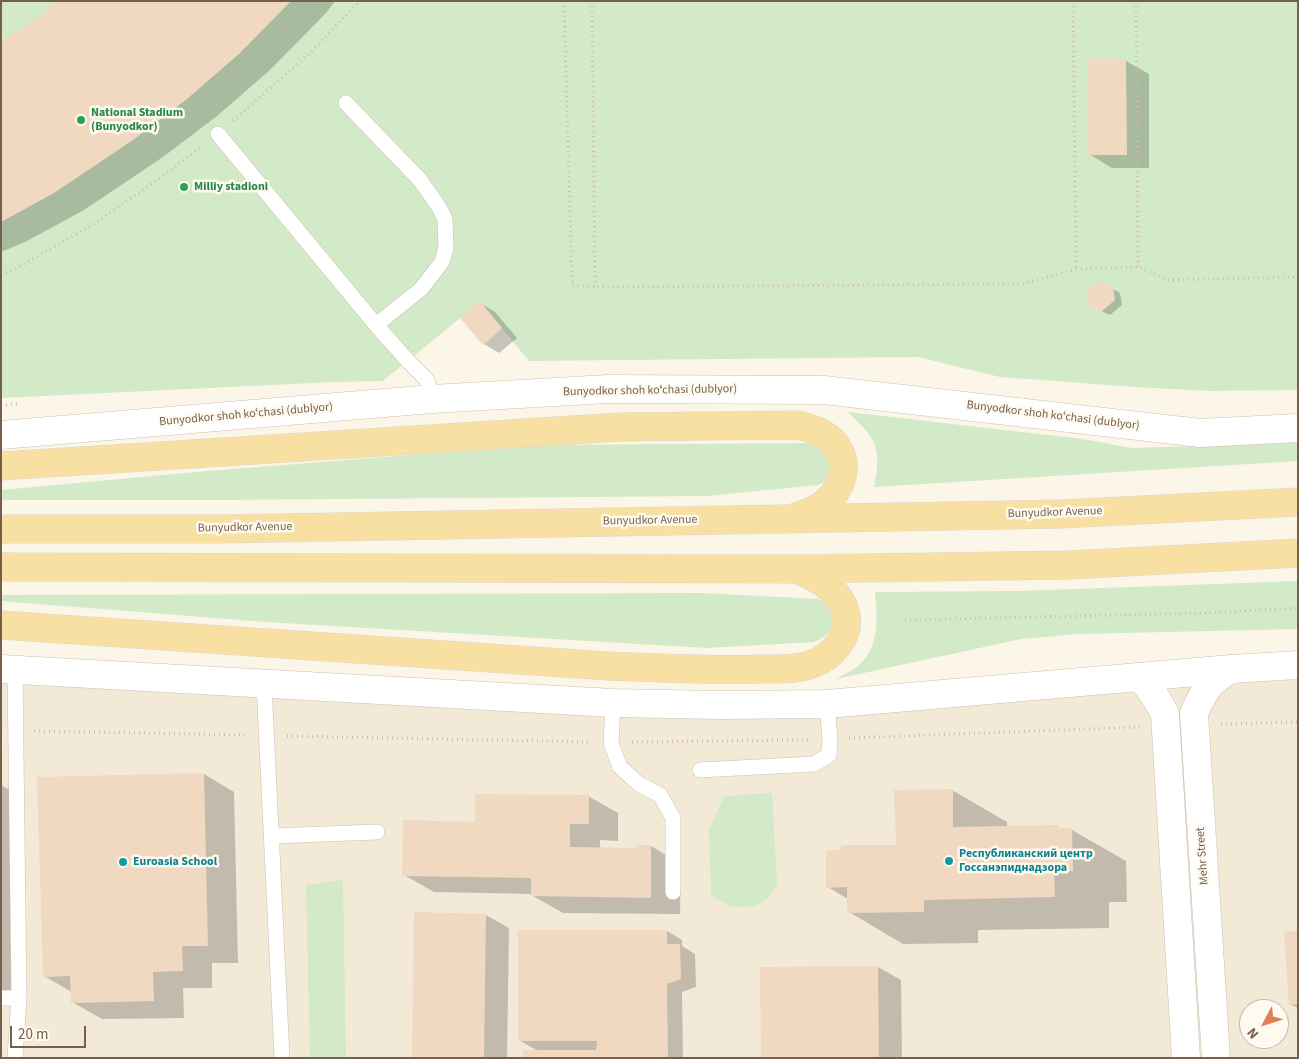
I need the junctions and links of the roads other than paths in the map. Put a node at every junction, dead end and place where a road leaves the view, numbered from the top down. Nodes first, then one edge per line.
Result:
1 (346, 103) dead end
2 (218, 134) road end
3 (376, 325) junction
4 (432, 400) junction
5 (1298, 428) edge
6 (1, 435) edge
7 (1, 466) edge
8 (1298, 502) edge
9 (794, 518) junction
10 (1, 529) edge
11 (1298, 553) edge
12 (1, 567) edge
13 (797, 569) junction
14 (1, 625) edge
15 (1298, 665) edge
16 (8, 669) edge
17 (1231, 669) junction
18 (1140, 677) junction
19 (264, 684) junction
20 (613, 703) junction
21 (827, 704) junction
22 (1194, 719) junction
23 (1165, 720) junction
24 (700, 770) dead end
25 (377, 832) dead end
26 (272, 836) junction
27 (673, 892) dead end
28 (1, 998) edge
29 (19, 998) junction
30 (15, 1058) edge
31 (282, 1058) edge
32 (1186, 1058) edge
33 (1216, 1058) edge

1 - 3 lane
2 - 3 lane
3 - 4 lane
4 - 5 street, Bunyodkor shoh koʻchasi (dublyor)
4 - 6 street, Bunyodkor shoh koʻchasi (dublyor)
7 - 9 main road
8 - 9 main road, Bunyudkor Avenue
9 - 10 main road, Bunyudkor Avenue
11 - 13 main road
12 - 13 main road
13 - 14 main road
15 - 17 street
16 - 19 street
16 - 29 lane
17 - 18 street
17 - 22 street
18 - 21 street
18 - 23 street
19 - 20 street
19 - 26 lane
20 - 21 street
20 - 27 lane
21 - 24 lane
22 - 23 street
22 - 33 street, Mehr Street
23 - 32 street
25 - 26 lane
26 - 31 lane
28 - 29 lane
29 - 30 lane

